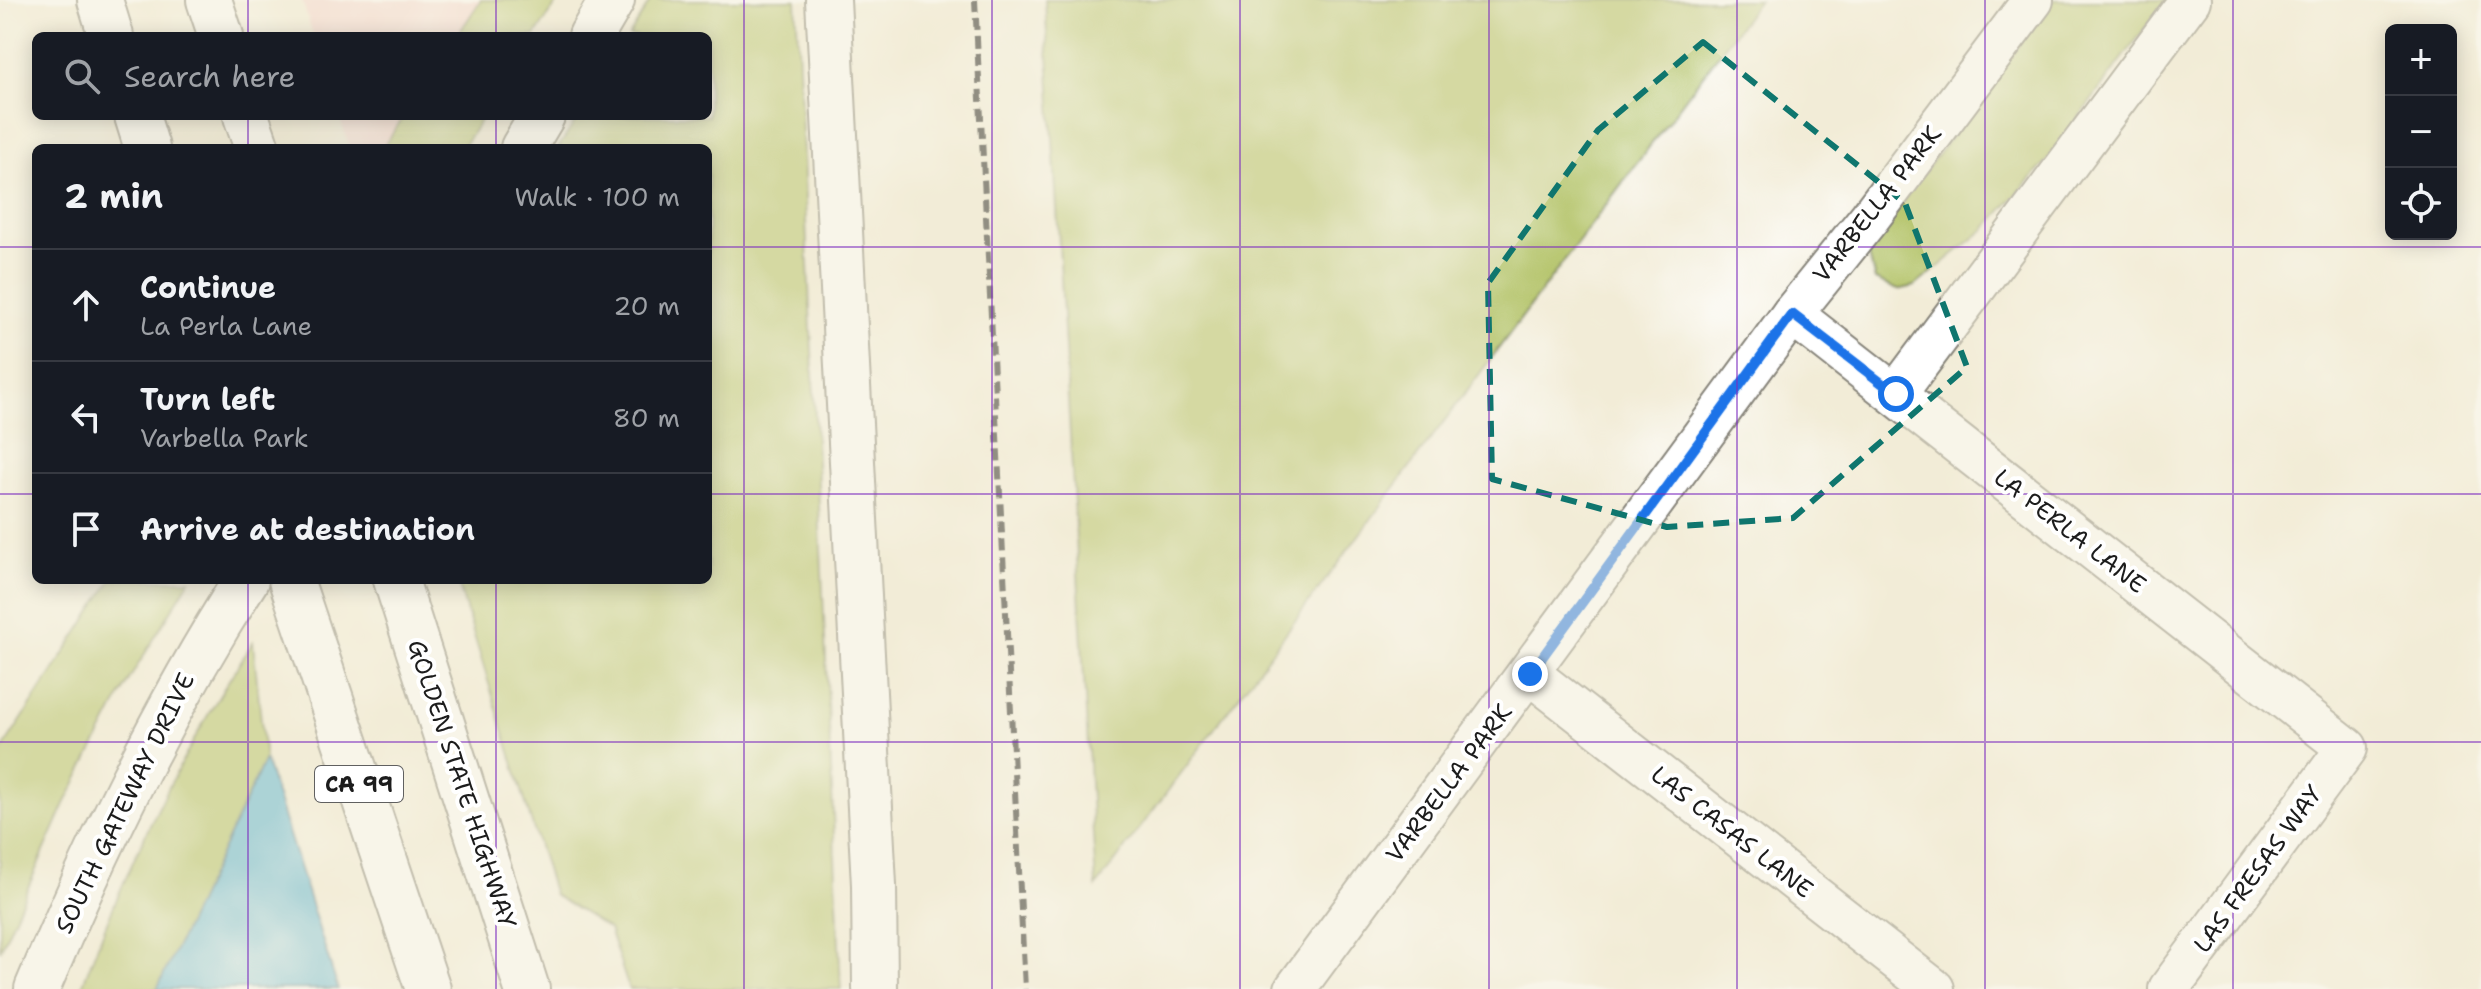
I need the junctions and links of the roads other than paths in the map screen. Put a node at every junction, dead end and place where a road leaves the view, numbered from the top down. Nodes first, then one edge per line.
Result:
1 (100, 0) edge
2 (209, 0) edge
3 (612, 0) edge
4 (828, 0) edge
5 (2033, 0) edge
6 (2190, 0) edge
7 (110, 32) edge
8 (220, 32) edge
9 (593, 32) edge
10 (138, 120) edge
11 (247, 120) edge
12 (540, 120) edge
13 (146, 144) edge
14 (256, 144) edge
15 (525, 144) edge
16 (1792, 314) junction
17 (1896, 394) junction
18 (243, 584) edge
19 (292, 584) edge
20 (397, 584) edge
21 (1530, 674) junction
22 (2347, 748) joint
23 (37, 989) edge
24 (428, 989) edge
25 (527, 989) edge
26 (875, 989) edge
27 (1295, 989) edge
28 (1934, 989) edge
29 (2169, 989) edge

1 - 7 main road
2 - 8 main road
3 - 9 main road
4 - 26 main road
5 - 16 street, VARBELLA PARK
6 - 17 street
10 - 13 main road
11 - 14 main road
12 - 15 main road
16 - 17 street, LA PERLA LANE
16 - 21 street, VARBELLA PARK
17 - 22 street, LA PERLA LANE
18 - 23 main road, SOUTH GATEWAY DRIVE
19 - 24 main road, CA 99
20 - 25 main road, GOLDEN STATE HIGHWAY
21 - 27 street, VARBELLA PARK
21 - 28 street, LAS CASAS LANE
22 - 29 street, LAS FRESAS WAY

